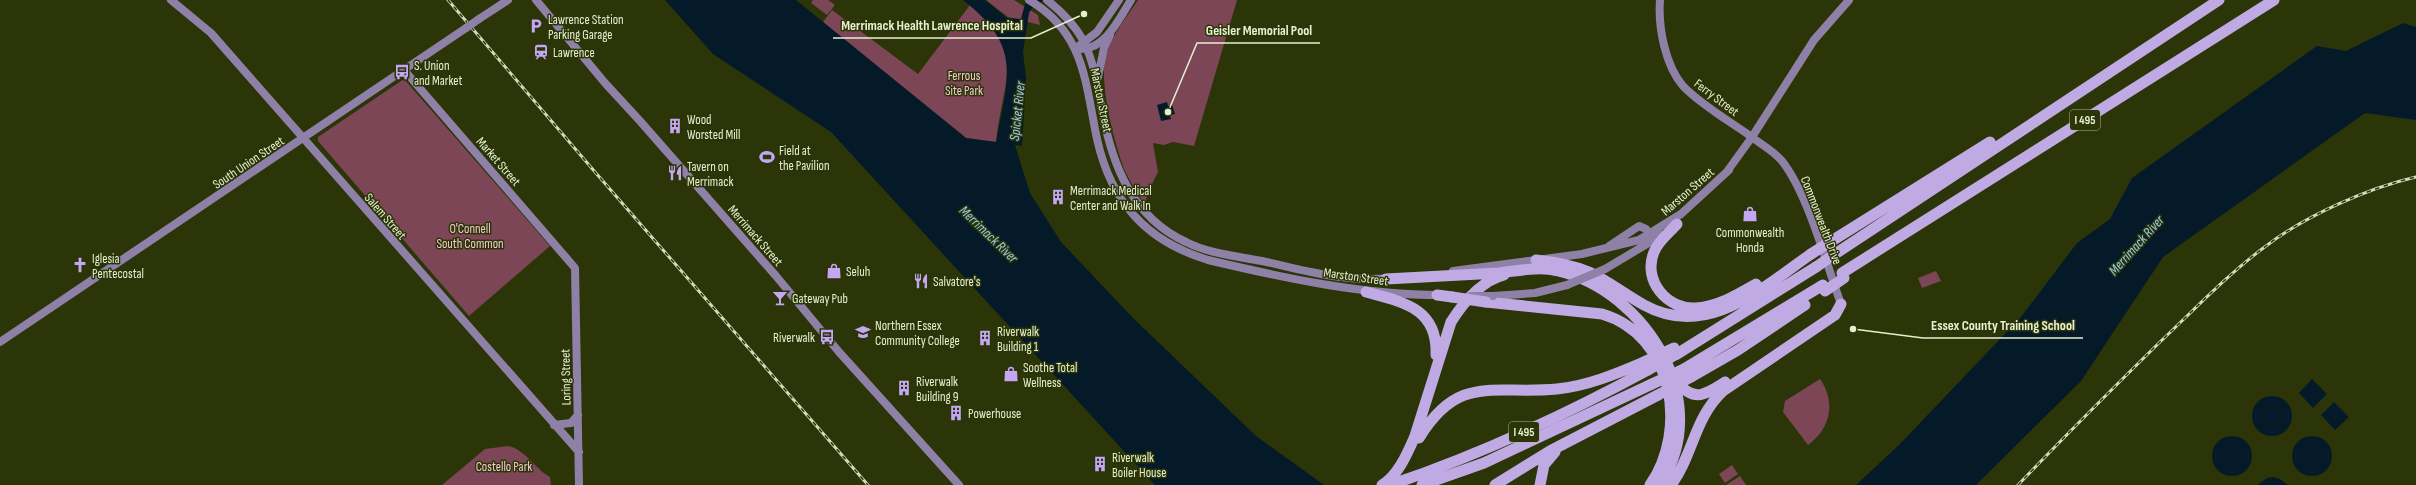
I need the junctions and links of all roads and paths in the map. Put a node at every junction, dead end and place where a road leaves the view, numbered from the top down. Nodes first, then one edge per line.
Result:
1 (171, 0) edge
2 (508, 0) edge
3 (536, 0) edge
4 (1029, 0) edge
5 (1047, 0) edge
6 (1119, 0) edge
7 (1131, 0) edge
8 (1660, 0) edge
9 (1849, 0) edge
10 (2219, 0) edge
11 (2274, 0) edge
12 (1114, 26) junction
13 (1085, 45) junction
14 (1077, 49) junction
15 (404, 70) junction
16 (1097, 82) junction
17 (2069, 98) junction
18 (1752, 138) junction
19 (303, 139) junction
20 (1728, 170) junction
21 (1678, 224) junction
22 (1649, 234) junction
23 (1640, 249) junction
24 (1601, 251) junction
25 (1811, 254) junction
26 (1536, 260) junction
27 (576, 268) joint
28 (1519, 271) junction
29 (1386, 279) junction
30 (1366, 292) junction
31 (1437, 295) joint
32 (1489, 299) junction
33 (1841, 304) junction
34 (0, 342) edge
35 (1646, 366) junction
36 (1436, 367) junction
37 (1688, 373) junction
38 (1674, 378) junction
39 (578, 415) junction
40 (554, 425) junction
41 (1573, 438) junction
42 (1409, 451) junction
43 (579, 452) junction
44 (1393, 484) edge
45 (579, 485) edge
46 (959, 485) edge
47 (1382, 485) edge
48 (1422, 485) edge
49 (1495, 485) edge
50 (1540, 485) edge
51 (1650, 485) edge
52 (1659, 485) edge
53 (1671, 485) edge

1 - 19 main road, Salem Street
2 - 15 main road, South Union Street, bridge
3 - 46 main road, Merrimack Street
4 - 14 main road, Marston Street
5 - 13 main road, Marston Street
6 - 13 main road
7 - 12 main road
8 - 18 main road, Ferry Street
9 - 18 main road, Marston Street
10 - 17 highway, I 495
11 - 37 highway, I 495
12 - 13 main road
12 - 16 main road
13 - 14 main road
13 - 16 main road, Marston Street
14 - 30 main road, Marston Street
15 - 19 main road, South Union Street
15 - 27 main road, Market Street
16 - 29 main road, Marston Street
17 - 25 highway, bridge
17 - 35 highway, I 495, bridge
18 - 20 main road, Marston Street
18 - 33 main road, Commonwealth Drive
19 - 34 main road, South Union Street
19 - 40 main road, Salem Street
20 - 21 main road, Marston Street
20 - 22 main road, Marston Street
21 - 23 main road, Marston Street
21 - 25 highway
22 - 23 main road
22 - 24 main road, Marston Street
22 - 24 main road
23 - 32 main road, Marston Street, bridge
24 - 26 main road, Marston Street
25 - 26 highway
26 - 29 main road, Marston Street
27 - 39 main road, Loring Street
28 - 29 highway
28 - 36 highway
28 - 38 highway
30 - 31 main road, Marston Street
30 - 36 highway
31 - 32 highway, bridge
32 - 51 highway
33 - 38 highway
33 - 53 highway
35 - 42 highway
35 - 44 highway, I 495
36 - 42 highway
37 - 41 highway, bridge
37 - 48 highway, I 495, bridge
38 - 52 highway
39 - 40 main road
39 - 43 main road, Loring Street
40 - 43 main road, Salem Street
41 - 49 highway
41 - 50 highway
42 - 47 highway
43 - 45 main road, Loring Street

